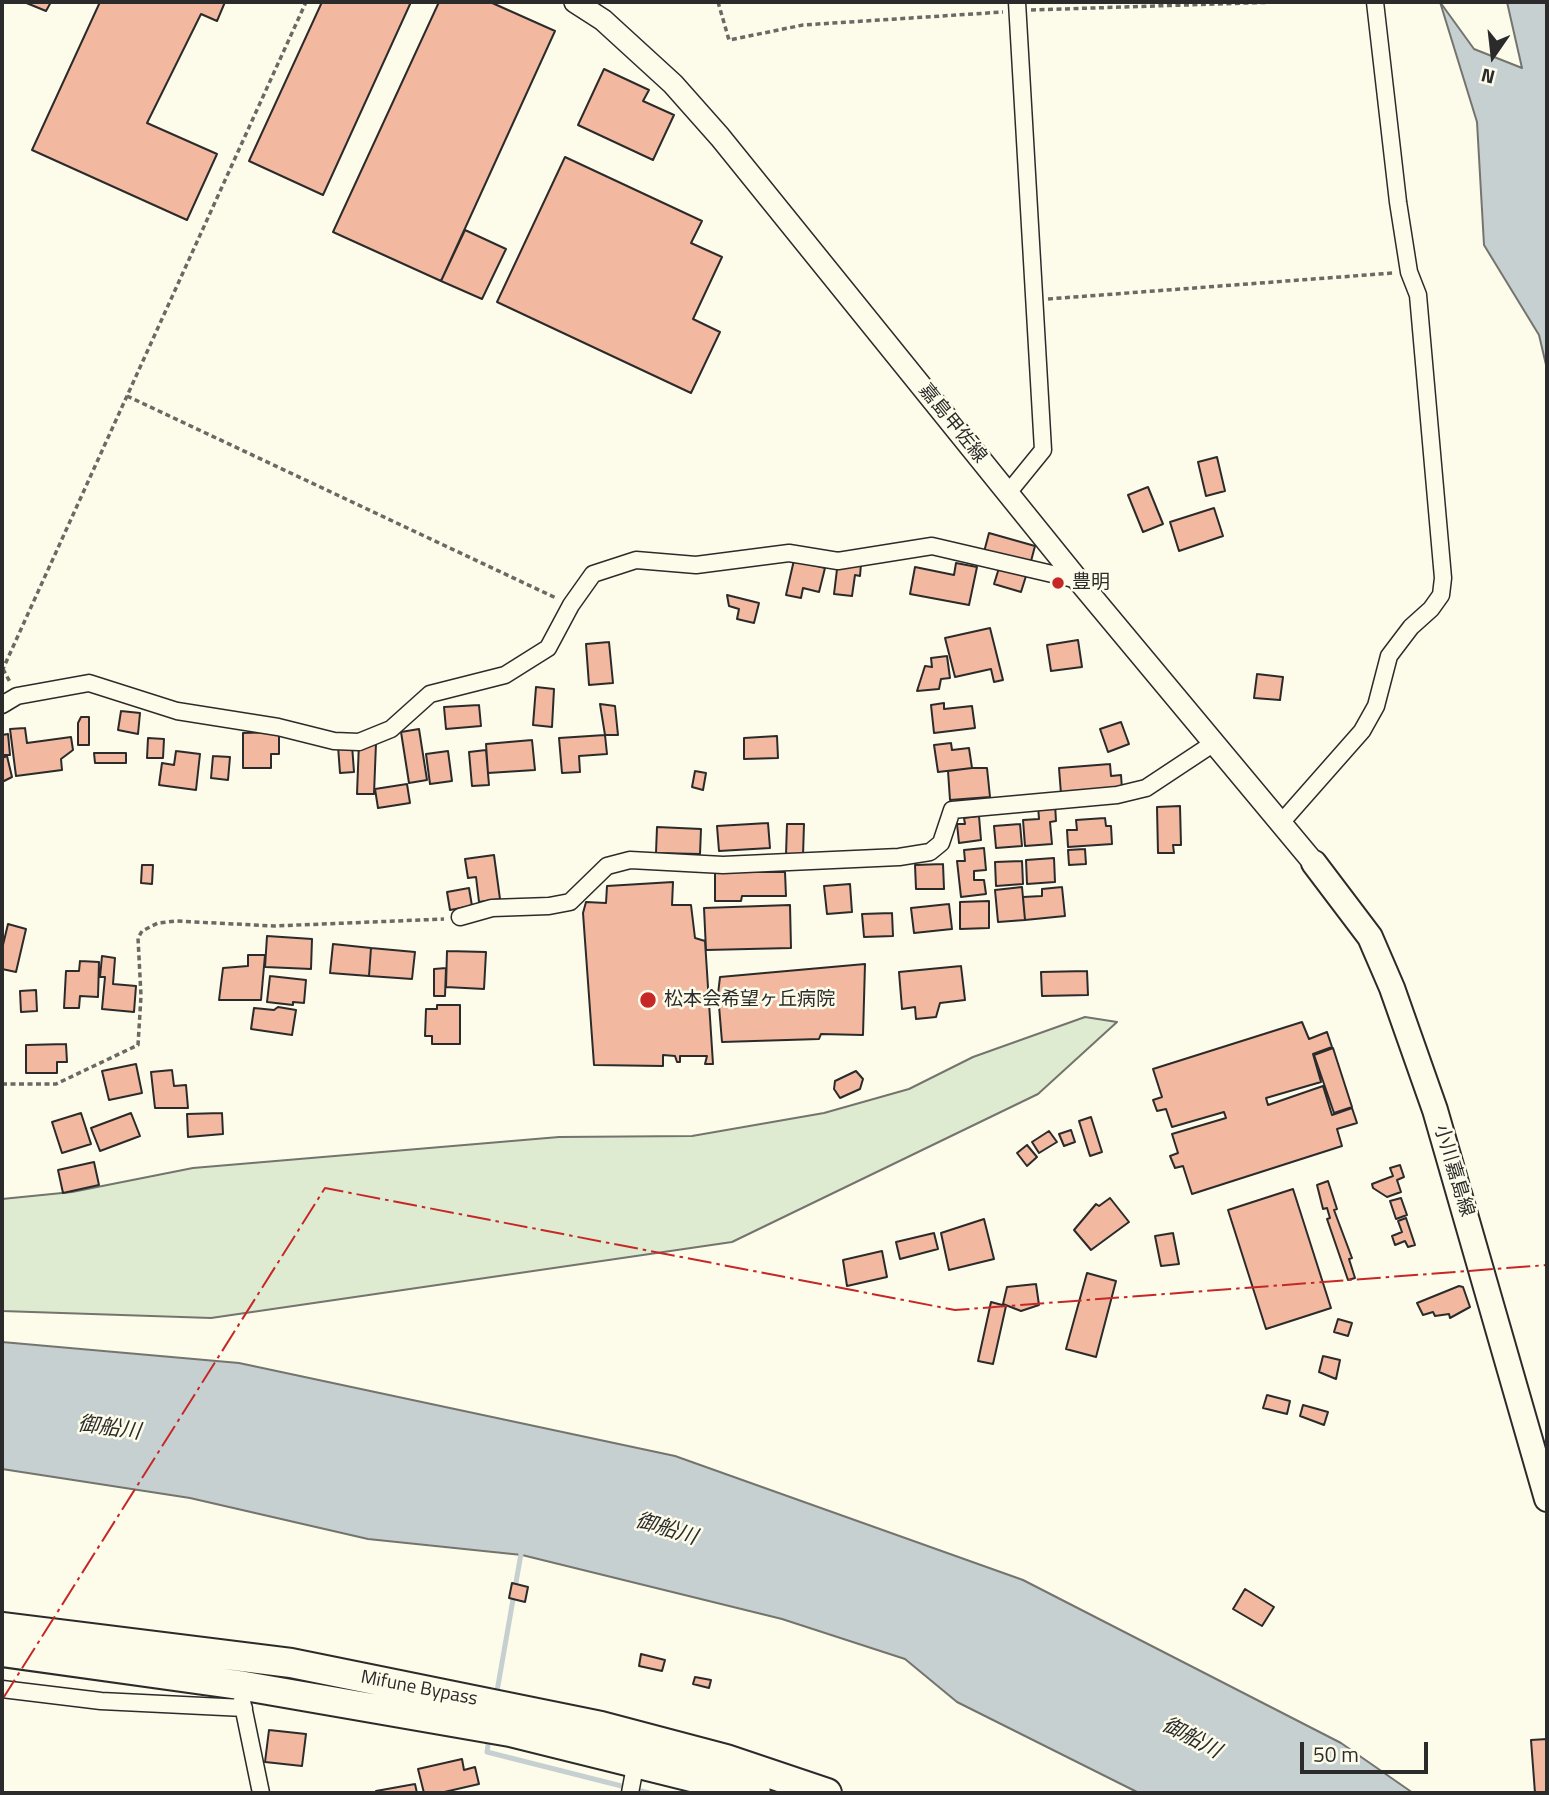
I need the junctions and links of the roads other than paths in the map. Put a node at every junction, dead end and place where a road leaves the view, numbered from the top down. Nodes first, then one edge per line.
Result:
1 (575, 2) edge
2 (1375, 2) edge
3 (1017, 6) edge
4 (1008, 493) junction
5 (1078, 580) junction
6 (2, 705) edge
7 (1214, 743) junction
8 (1280, 824) junction
9 (1314, 863) joint
10 (460, 917) road end
11 (1547, 1499) edge
12 (2, 1627) edge
13 (2, 1652) edge
14 (242, 1657) junction
15 (2, 1689) edge
16 (242, 1696) junction
17 (639, 1750) junction
18 (261, 1793) edge
19 (630, 1793) edge
20 (756, 1793) edge
21 (827, 1793) edge

1 - 4 main road, 嘉島甲佐線
2 - 8 street
3 - 4 street
4 - 5 main road, 嘉島甲佐線
5 - 6 street
5 - 7 main road, 嘉島甲佐線
7 - 8 main road, 嘉島甲佐線
7 - 10 street
8 - 9 main road, 嘉島甲佐線
9 - 11 main road, 小川嘉島線
12 - 14 highway, Mifune Bypass
13 - 16 highway, Mifune Bypass
14 - 16 street
14 - 17 highway, Mifune Bypass
15 - 16 street
16 - 17 highway, Mifune Bypass
16 - 18 street
17 - 19 street
17 - 20 highway, Mifune Bypass
17 - 21 highway, Mifune Bypass

